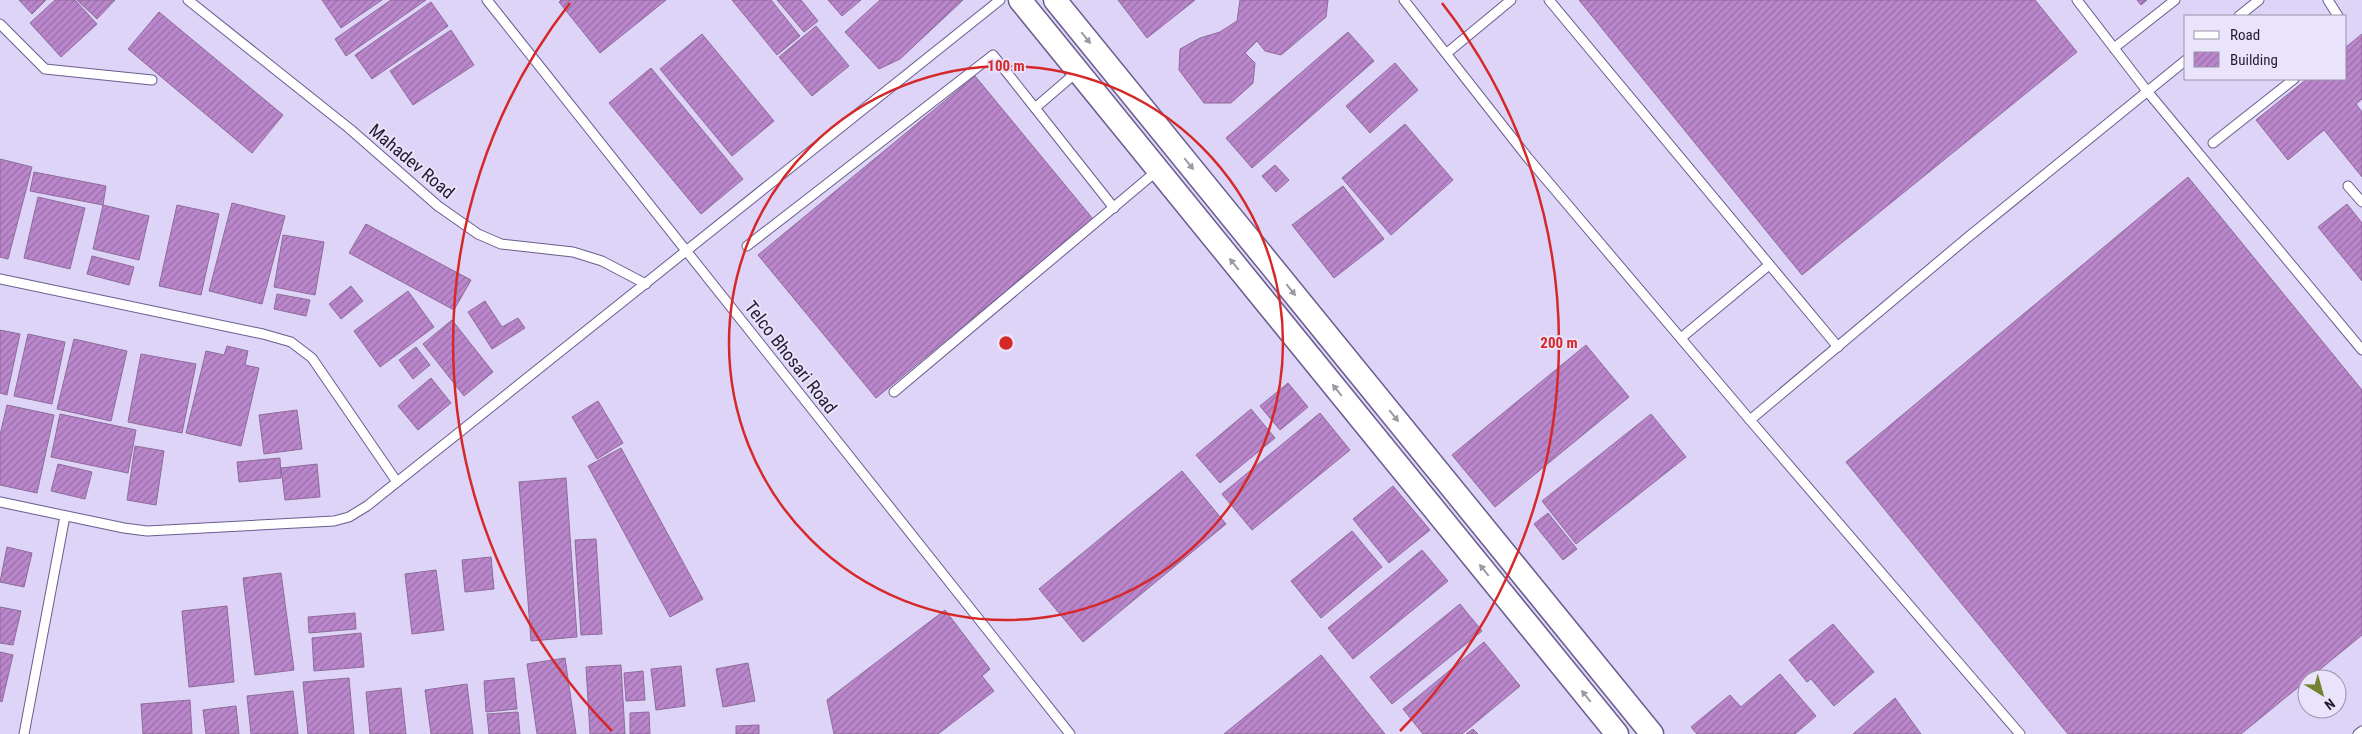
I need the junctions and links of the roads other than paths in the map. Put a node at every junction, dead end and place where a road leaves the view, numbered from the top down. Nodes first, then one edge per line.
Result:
1 (188, 0) edge
2 (487, 0) edge
3 (1000, 0) edge
4 (1020, 0) edge
5 (1056, 0) edge
6 (1404, 0) edge
7 (1511, 0) edge
8 (1549, 0) edge
9 (2077, 0) edge
10 (2175, 0) edge
11 (2259, 0) edge
12 (2328, 0) edge
13 (2240, 15) edge
14 (2337, 15) edge
15 (0, 24) edge
16 (2114, 48) junction
17 (1447, 53) junction
18 (2184, 62) edge
19 (1078, 71) junction
20 (152, 80) dead end
21 (2293, 80) edge
22 (2147, 91) junction
23 (1035, 108) junction
24 (2213, 143) dead end
25 (1158, 170) junction
26 (2348, 186) dead end
27 (2362, 202) edge
28 (1114, 208) junction
29 (747, 246) dead end
30 (687, 251) junction
31 (1769, 265) junction
32 (0, 279) edge
33 (646, 284) junction
34 (1681, 338) junction
35 (1838, 347) junction
36 (2362, 350) edge
37 (894, 392) dead end
38 (1750, 420) junction
39 (397, 482) junction
40 (0, 502) edge
41 (64, 516) junction
42 (2362, 731) edge
43 (24, 734) edge
44 (1070, 734) edge
45 (1617, 734) edge
46 (1652, 734) edge
47 (2020, 734) edge
48 (2358, 734) edge

1 - 33 lane, Mahadev Road
2 - 30 lane, Telco Bhosari Road
3 - 30 lane
4 - 19 street
5 -> 46 street
6 - 17 lane
7 - 17 lane
8 - 31 lane
9 - 16 lane
10 - 16 lane
11 - 13 lane
12 - 14 lane
15 - 20 lane
16 - 22 lane
17 - 34 lane
18 - 22 lane
19 - 23 lane
19 - 25 street
21 - 24 lane
22 - 35 lane
22 - 36 lane
23 - 28 lane
23 - 29 lane
25 - 28 lane
45 -> 25 street
26 - 27 lane
28 - 37 lane
30 - 33 lane
30 - 44 lane, Telco Bhosari Road
31 - 34 lane
31 - 35 lane
32 - 39 lane
33 - 39 lane
34 - 38 lane
35 - 38 lane
38 - 47 lane
39 - 41 lane
40 - 41 lane
41 - 43 lane
42 - 48 lane

